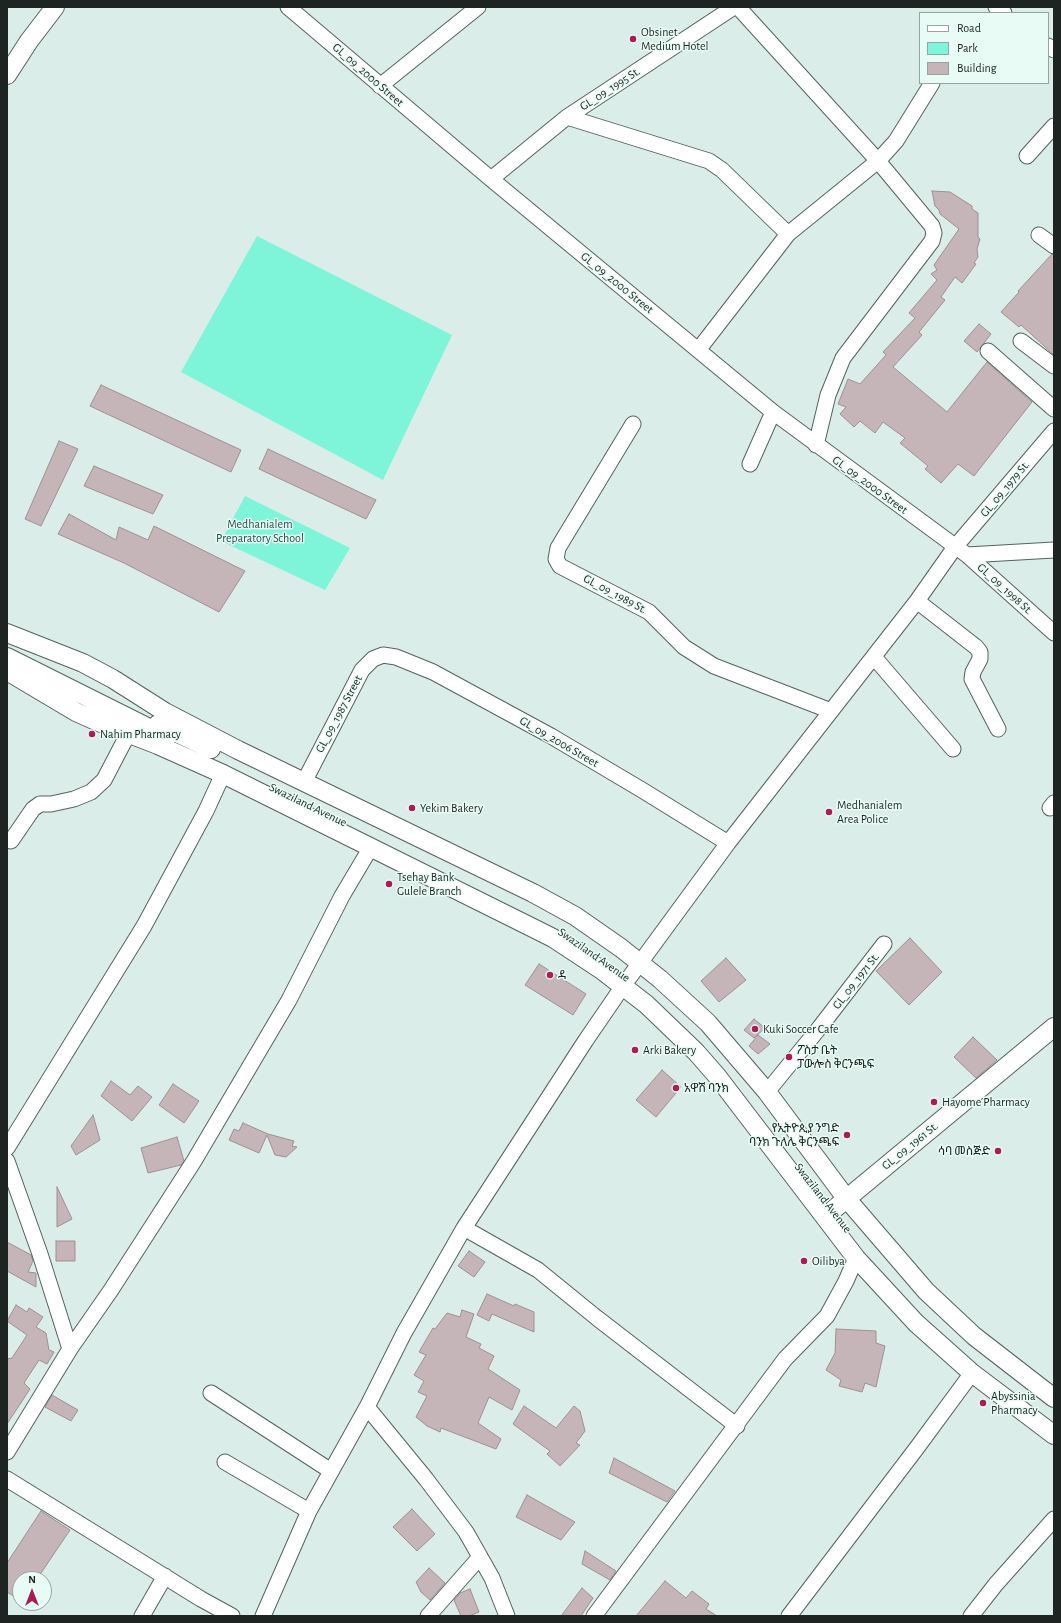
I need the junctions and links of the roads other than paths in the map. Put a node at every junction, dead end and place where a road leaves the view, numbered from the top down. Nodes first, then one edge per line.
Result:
1 (55, 7) edge
2 (478, 7) edge
3 (734, 7) edge
4 (738, 7) edge
5 (296, 9) edge
6 (7, 74) edge
7 (931, 84) edge
8 (380, 86) junction
9 (567, 117) junction
10 (1054, 126) edge
11 (1027, 156) dead end
12 (878, 161) junction
13 (491, 179) junction
14 (788, 234) junction
15 (1039, 235) dead end
16 (1054, 246) edge
17 (1021, 341) dead end
18 (699, 349) junction
19 (988, 350) dead end
20 (1054, 366) edge
21 (1054, 409) edge
22 (773, 412) junction
23 (632, 424) dead end
24 (1054, 431) edge
25 (816, 445) junction
26 (750, 464) dead end
27 (1054, 550) edge
28 (961, 551) junction
29 (917, 601) junction
30 (1054, 632) edge
31 (7, 633) edge
32 (7, 648) edge
33 (384, 655) joint
34 (874, 657) junction
35 (8, 669) edge
36 (832, 711) junction
37 (998, 729) dead end
38 (128, 734) junction
39 (954, 749) dead end
40 (223, 774) junction
41 (304, 782) junction
42 (11, 841) dead end
43 (728, 843) junction
44 (371, 846) junction
45 (884, 944) dead end
46 (632, 974) junction
47 (1054, 1027) edge
48 (767, 1092) junction
49 (7, 1148) edge
50 (7, 1161) edge
51 (836, 1207) junction
52 (464, 1228) junction
53 (856, 1258) junction
54 (70, 1349) junction
55 (972, 1373) junction
56 (211, 1393) dead end
57 (1054, 1398) edge
58 (367, 1407) junction
59 (1054, 1412) edge
60 (1054, 1422) edge
61 (737, 1426) junction
62 (1054, 1435) edge
63 (7, 1452) edge
64 (225, 1462) dead end
65 (331, 1471) junction
66 (7, 1479) edge
67 (309, 1511) junction
68 (1054, 1519) edge
69 (480, 1557) junction
70 (165, 1576) junction
71 (142, 1616) edge
72 (232, 1616) edge
73 (263, 1616) edge
74 (428, 1616) edge
75 (507, 1616) edge
76 (594, 1616) edge
77 (789, 1616) edge
78 (971, 1616) edge

1 - 6 main road
2 - 8 street
3 - 9 street, GL_09_1995 St.
4 - 12 street
5 - 8 street, GL_09_2000 Street
7 - 12 street
8 - 13 street, GL_09_2000 Street
9 - 13 street, GL_09_1995 St.
9 - 14 street
10 - 11 street
12 - 14 street
12 - 25 street
13 - 18 street, GL_09_2000 Street
14 - 18 street
15 - 16 street
17 - 20 street
18 - 22 street, GL_09_2000 Street
19 - 21 street
22 - 25 street, GL_09_2000 Street
22 - 26 street
23 - 36 street, GL_09_1989 St.
24 - 28 street, GL_09_1979 St.
25 - 28 street, GL_09_2000 Street
27 - 28 street
28 - 29 street, GL_09_1979 St.
28 - 30 street, GL_09_1998 St.
29 - 34 street, GL_09_1979 St.
29 - 37 street
31 - 41 main road
32 - 46 main road, Swaziland Avenue
33 - 41 street, GL_09_1987 Street
33 - 43 street, GL_09_2006 Street
34 - 36 street, GL_09_1979 St.
34 - 39 street
35 - 38 main road
35 - 46 main road, Swaziland Avenue
36 - 43 street, GL_09_1979 St.
38 - 40 main road
38 - 42 street
40 - 44 main road
40 - 49 street
41 - 46 main road
43 - 46 street, GL_09_1979 St.
44 - 46 main road
44 - 54 street
45 - 48 street, GL_09_1971 St.
46 - 48 main road
46 - 51 main road, Swaziland Avenue
46 - 52 street, GL_09_1979 St.
47 - 51 main road, GL_09_1961 St.
48 - 51 main road
50 - 54 street
51 - 53 main road
51 - 57 main road
51 - 59 main road, Swaziland Avenue
51 - 60 main road, Swaziland Avenue
52 - 58 street, GL_09_1979 St.
52 - 61 street
53 - 55 main road
53 - 61 street
54 - 63 street
55 - 62 main road
55 - 77 street
56 - 65 street
58 - 65 street, GL_09_1979 St.
58 - 69 street
61 - 76 street
64 - 67 street
65 - 67 street, GL_09_1979 St.
66 - 70 street
67 - 73 street, GL_09_1979 St.
68 - 78 street
69 - 74 street
69 - 75 street
70 - 71 street
70 - 72 street

